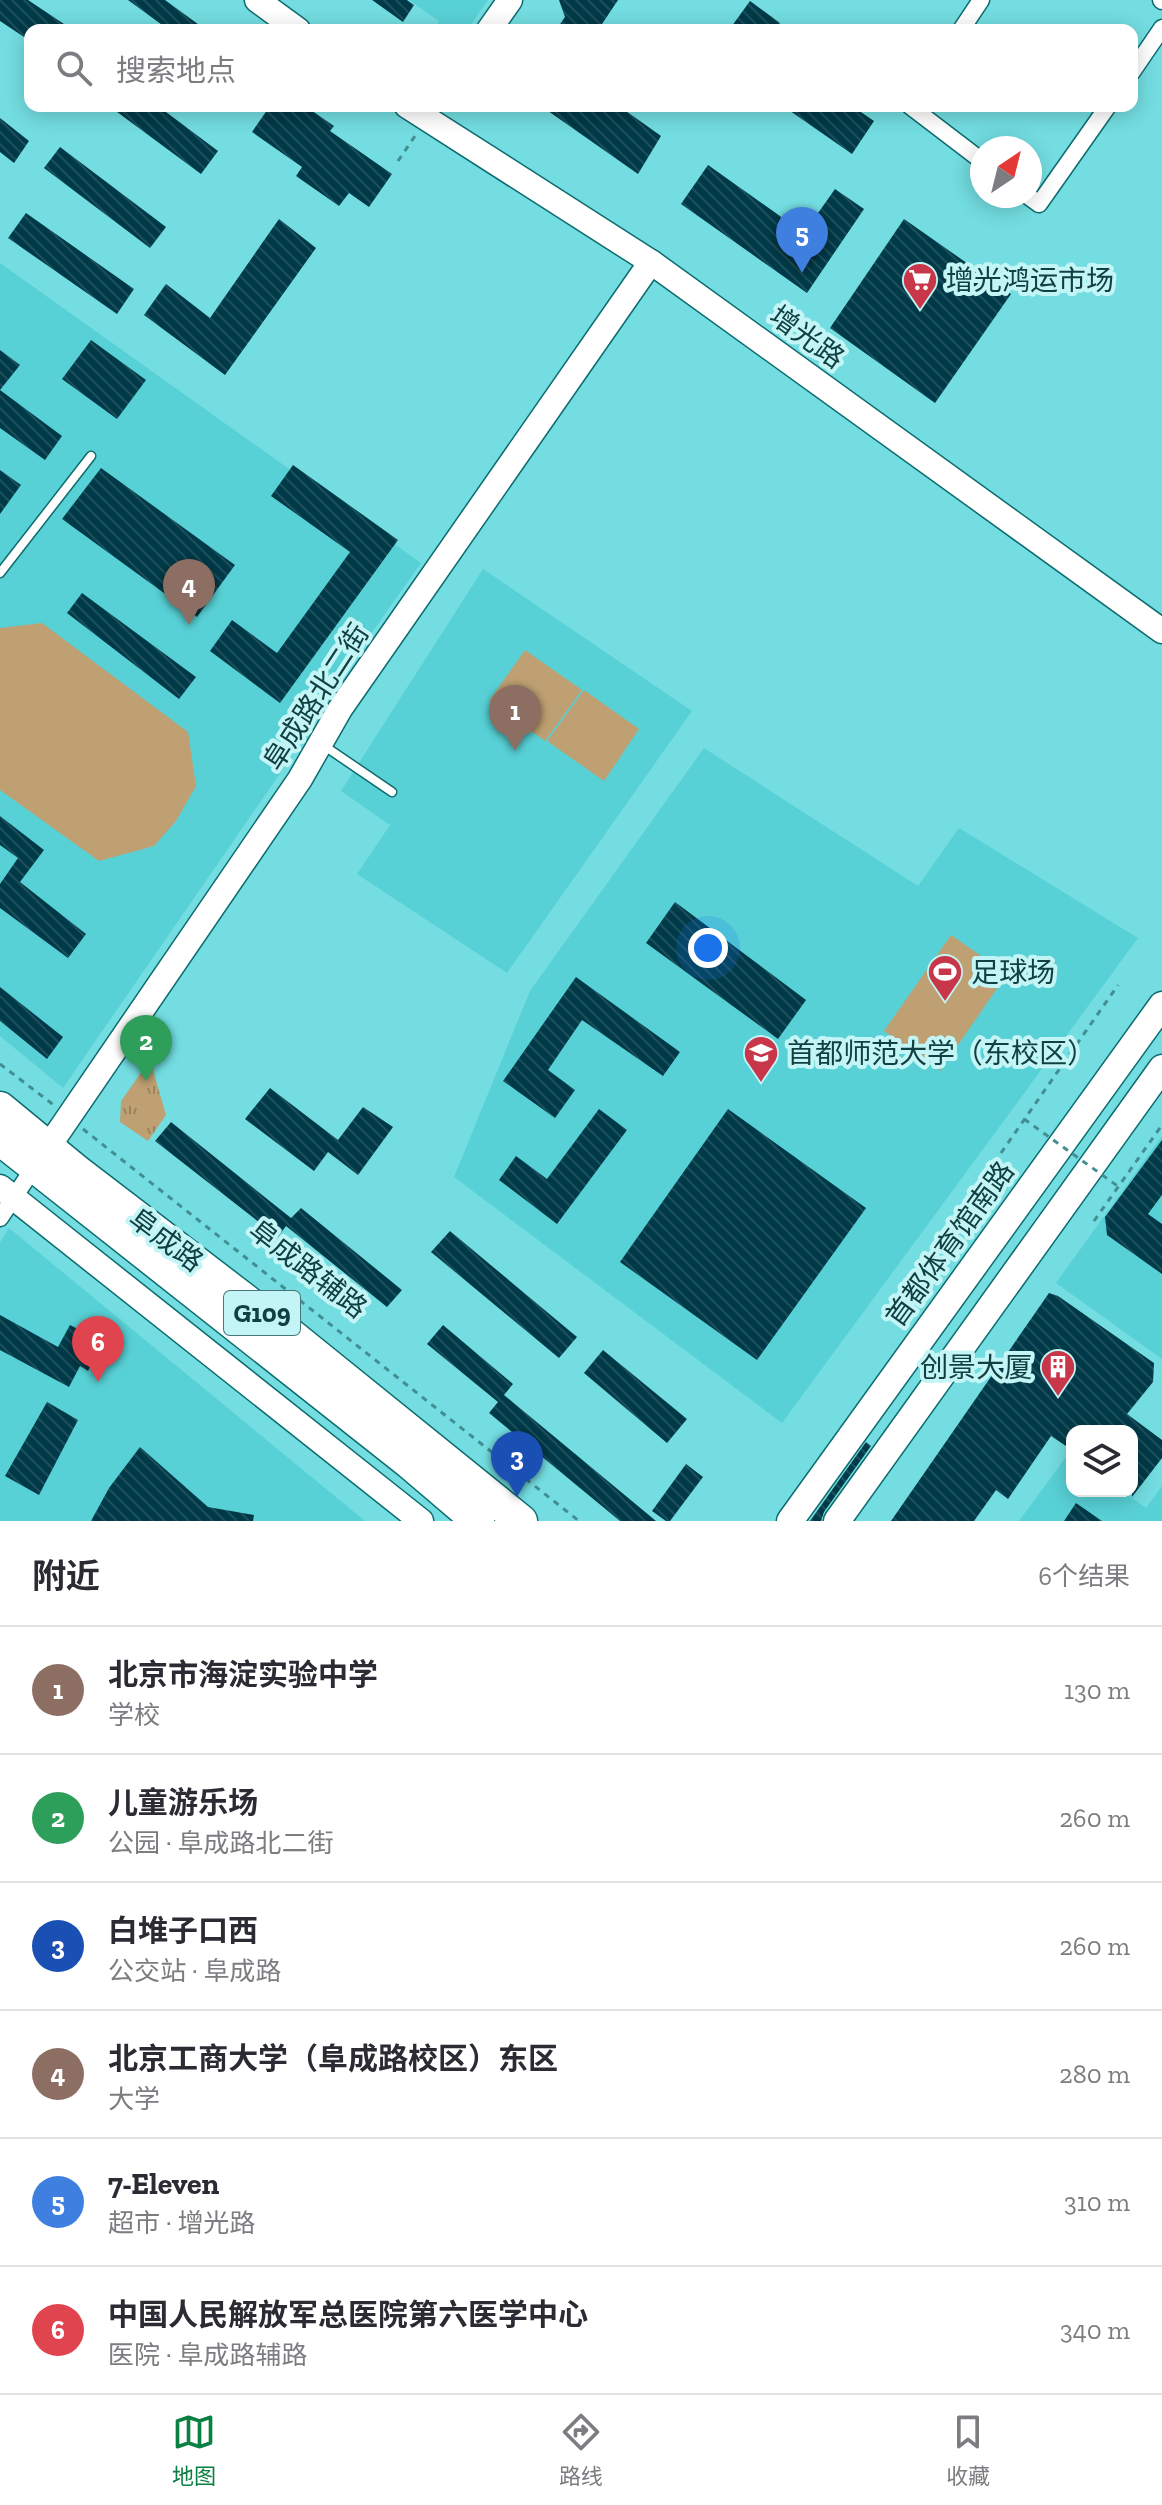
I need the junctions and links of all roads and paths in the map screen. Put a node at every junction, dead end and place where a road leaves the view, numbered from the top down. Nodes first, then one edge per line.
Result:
1 (257, 0) edge
2 (510, 0) edge
3 (981, 0) edge
4 (290, 24) edge
5 (493, 24) edge
6 (965, 24) edge
7 (1162, 28) edge
8 (1138, 63) edge
9 (422, 112) edge
10 (425, 112) edge
11 (918, 112) edge
12 (1104, 112) edge
13 (970, 152) edge
14 (398, 161) dead end
15 (1042, 200) edge
16 (651, 262) junction
17 (91, 456) dead end
18 (0, 573) edge
19 (1162, 631) edge
20 (320, 744) junction
21 (392, 792) dead end
22 (1118, 985) dead end
23 (1162, 1005) edge
24 (0, 1064) edge
25 (1162, 1068) edge
26 (0, 1108) edge
27 (70, 1117) junction
28 (1024, 1119) junction
29 (1162, 1125) edge
30 (0, 1139) edge
31 (1001, 1153) dead end
32 (42, 1156) junction
33 (1119, 1187) junction
34 (4, 1201) edge
35 (1094, 1221) dead end
36 (421, 1521) edge
37 (478, 1521) edge
38 (521, 1521) edge
39 (579, 1521) edge
40 (790, 1521) edge
41 (837, 1521) edge

1 - 4 street
2 - 5 street
3 - 6 street
7 - 8 street
9 - 14 path
10 - 16 street, 增光路
11 - 13 street
12 - 15 street
16 - 19 street, 增光路
16 - 20 street, 阜成路北二街
17 - 18 lane
20 - 21 lane
20 - 27 street, 阜成路北二街
22 - 28 path
23 - 40 main road, 首都体育馆南路
24 - 27 path, 阜成路辅路
25 - 41 main road
26 - 32 highway, 阜成路 / G109
27 - 32 street, 阜成路北二街
27 - 39 path, 阜成路辅路
28 - 31 path
28 - 33 path, bridge
29 - 33 path
30 - 32 highway, 阜成路 / G109
32 - 34 street
32 - 37 highway, 阜成路 / G109
32 - 38 highway, 阜成路 / G109
33 - 35 path
34 - 36 street

